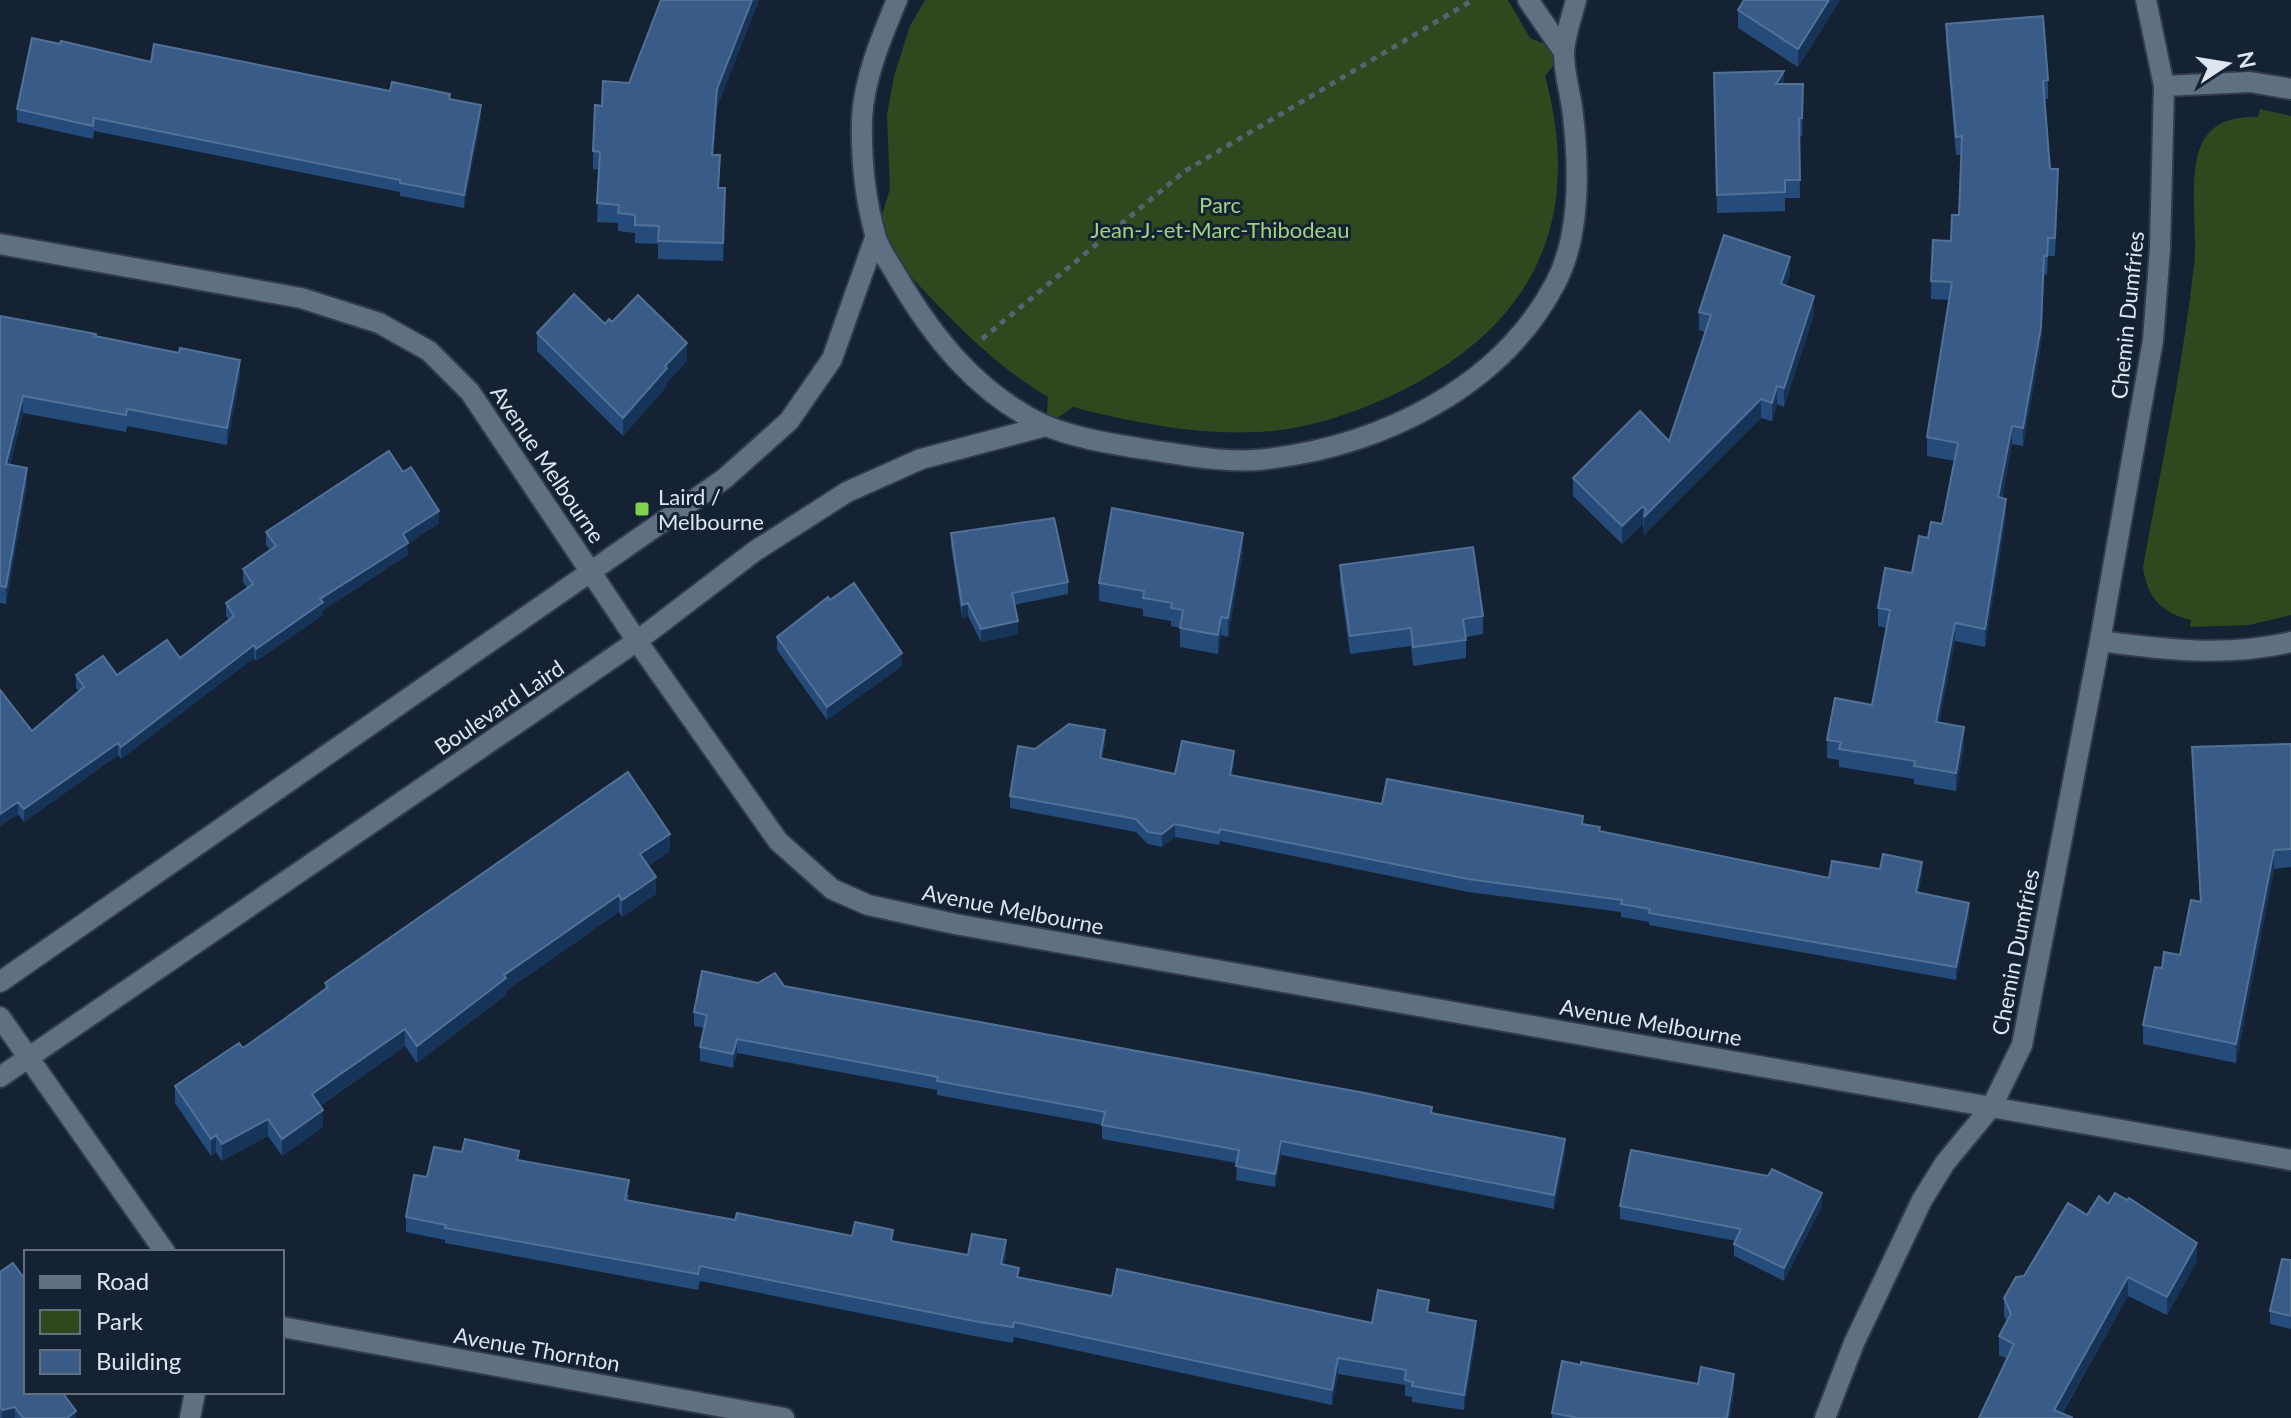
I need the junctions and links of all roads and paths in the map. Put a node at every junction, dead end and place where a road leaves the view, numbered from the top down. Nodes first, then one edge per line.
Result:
1 (897, 0) edge
2 (1473, 0) edge
3 (1528, 0) edge
4 (1576, 0) edge
5 (2146, 0) edge
6 (1564, 52) junction
7 (2164, 86) junction
8 (2291, 89) edge
9 (875, 238) junction
10 (0, 244) edge
11 (975, 345) dead end
12 (1046, 426) junction
13 (593, 572) junction
14 (637, 641) junction
15 (2100, 641) junction
16 (2291, 642) edge
17 (0, 982) edge
18 (0, 1017) edge
19 (30, 1057) junction
20 (0, 1077) edge
21 (1992, 1106) junction
22 (2291, 1160) edge
23 (164, 1250) edge
24 (284, 1327) edge
25 (195, 1394) edge
26 (190, 1418) edge
27 (784, 1418) edge
28 (1825, 1418) edge

1 - 9 street, Boulevard Laird
2 - 11 path
3 - 6 street, Boulevard Laird
4 - 6 street, Boulevard Laird
5 - 7 street, Chemin Dumfries
6 - 12 street, Boulevard Laird
7 - 8 street
7 - 15 street, Chemin Dumfries
9 - 12 street, Boulevard Laird
9 - 13 street, Boulevard Laird
10 - 13 street, Avenue Melbourne
12 - 14 street, Boulevard Laird
13 - 14 street, Avenue Melbourne
13 - 17 street, Boulevard Laird
14 - 19 street, Boulevard Laird
14 - 21 street, Avenue Melbourne
15 - 16 street
15 - 21 street, Chemin Dumfries
18 - 19 street
19 - 20 street, Boulevard Laird
19 - 23 street
21 - 22 street, Avenue Melbourne
21 - 28 street, Chemin Dumfries
24 - 27 street, Avenue Thornton
25 - 26 street

